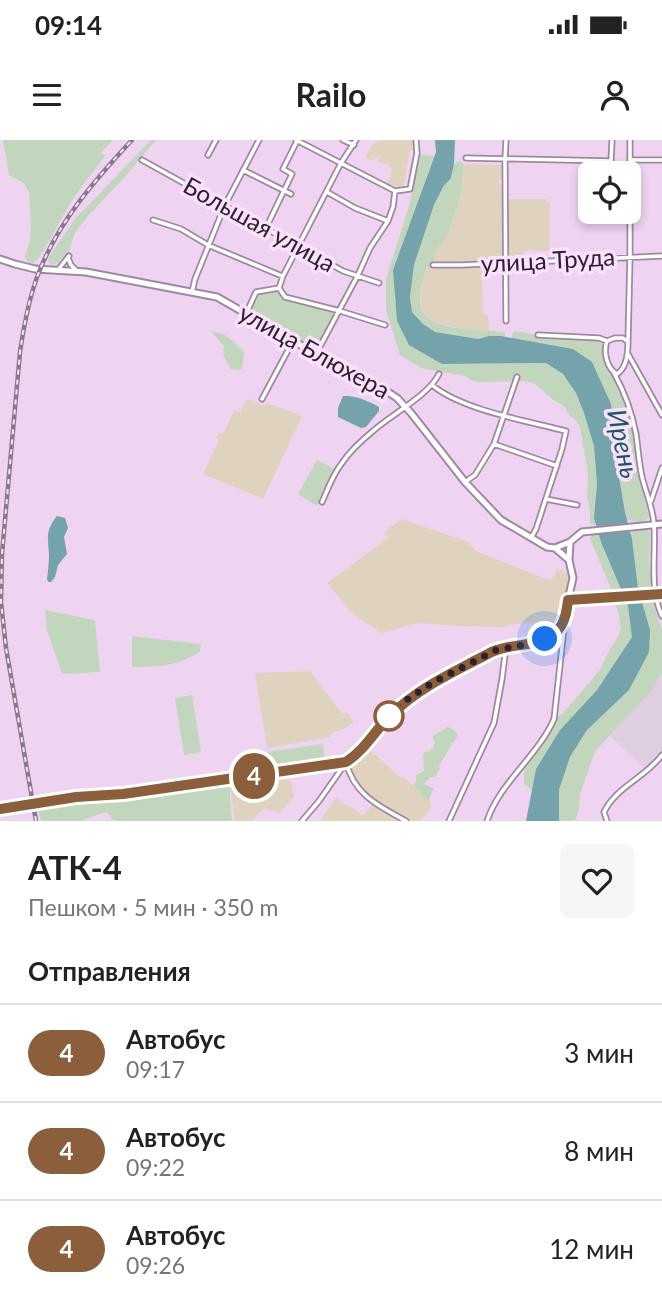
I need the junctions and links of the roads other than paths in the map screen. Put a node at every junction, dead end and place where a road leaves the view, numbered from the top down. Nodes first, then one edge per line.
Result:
1 (216, 140) edge
2 (259, 140) edge
3 (297, 140) edge
4 (343, 140) edge
5 (356, 140) edge
6 (416, 140) edge
7 (506, 140) edge
8 (612, 140) edge
9 (630, 140) edge
10 (354, 145) junction
11 (208, 155) dead end
12 (466, 158) dead end
13 (505, 159) junction
14 (142, 160) dead end
15 (631, 160) junction
16 (662, 160) edge
17 (341, 163) junction
18 (243, 170) junction
19 (286, 191) junction
20 (395, 191) junction
21 (327, 192) junction
22 (291, 194) dead end
23 (225, 205) junction
24 (153, 220) dead end
25 (388, 221) junction
26 (266, 228) junction
27 (208, 246) junction
28 (299, 246) junction
29 (662, 256) edge
30 (630, 257) junction
31 (0, 258) edge
32 (505, 263) junction
33 (433, 265) dead end
34 (57, 271) junction
35 (77, 271) junction
36 (358, 275) junction
37 (283, 276) junction
38 (379, 283) dead end
39 (279, 288) junction
40 (192, 292) junction
41 (340, 311) junction
42 (246, 314) junction
43 (506, 321) dead end
44 (385, 325) dead end
45 (629, 331) junction
46 (538, 335) dead end
47 (622, 338) junction
48 (293, 341) junction
49 (607, 341) junction
50 (628, 341) junction
51 (316, 354) junction
52 (628, 354) junction
53 (621, 372) junction
54 (614, 373) junction
55 (439, 374) dead end
56 (517, 377) dead end
57 (619, 382) junction
58 (432, 385) junction
59 (262, 399) dead end
60 (406, 407) junction
61 (504, 415) junction
62 (662, 415) edge
63 (494, 444) junction
64 (557, 466) junction
65 (662, 468) edge
66 (465, 482) junction
67 (546, 499) junction
68 (322, 502) dead end
69 (650, 503) junction
70 (577, 505) dead end
71 (654, 524) junction
72 (662, 524) edge
73 (531, 538) junction
74 (570, 541) junction
75 (555, 548) junction
76 (569, 559) junction
77 (658, 594) edge
78 (568, 600) junction
79 (566, 616) junction
80 (662, 616) edge
81 (545, 639) junction
82 (562, 644) junction
83 (504, 648) junction
84 (662, 755) edge
85 (346, 762) junction
86 (0, 809) edge
87 (302, 821) edge
88 (406, 821) edge
89 (449, 821) edge
90 (487, 821) edge
91 (607, 821) edge

1 - 11 street
2 - 18 street
3 - 17 street
3 - 19 street
4 - 10 street
5 - 10 street
6 - 20 street
7 - 13 street
8 - 13 street
9 - 15 street
10 - 17 street
12 - 13 street
13 - 32 street
14 - 23 street, Большая улица
15 - 16 street
15 - 30 street
17 - 20 street
17 - 21 street
18 - 19 street
18 - 23 street
19 - 22 street
19 - 26 street
20 - 25 street
21 - 25 street
21 - 28 street
23 - 26 street, Большая улица
23 - 27 street
24 - 27 street
25 - 36 street
26 - 28 street, Большая улица
27 - 37 street
27 - 40 street
28 - 36 street, Большая улица
28 - 37 street
29 - 30 street, улица Труда
30 - 32 street, улица Труда
30 - 45 street
31 - 34 street, улица Блюхера
32 - 33 street, улица Труда
32 - 43 street
34 - 35 street, улица Блюхера
34 - 35 street
35 - 40 street, улица Блюхера
36 - 38 street, Большая улица
36 - 41 street
37 - 39 street
39 - 41 street, улица Блюхера
39 - 42 street
40 - 42 street, улица Блюхера
41 - 44 street, улица Блюхера
41 - 51 street
42 - 48 street, улица Блюхера
45 - 47 street
45 - 50 street
46 - 49 street
47 - 49 street
47 - 50 street
48 - 51 street, улица Блюхера
48 - 59 street
49 - 54 street
50 - 52 street
51 - 60 street, улица Блюхера
52 - 53 street
52 - 62 street
53 - 54 street
53 - 57 street
54 - 57 street
55 - 58 street
56 - 61 street
57 - 69 street
58 - 60 street
58 - 61 street
60 - 66 street, улица Блюхера
60 - 68 street
61 - 63 street
61 - 64 street
63 - 64 street
63 - 66 street
64 - 67 street
65 - 69 street
66 - 73 street, улица Блюхера
67 - 70 street
67 - 73 street
69 - 71 street
71 - 72 street
71 - 74 street
71 - 77 street
73 - 75 street, улица Блюхера
74 - 75 street
74 - 76 street
75 - 76 street, улица Блюхера
76 - 78 street
77 - 78 main road
77 - 80 street
78 - 79 main road
79 - 81 main road
79 - 82 street
81 - 82 street
81 - 83 main road
82 - 90 street
83 - 85 main road
83 - 89 street
84 - 91 street
85 - 86 main road, bridge
85 - 87 street
85 - 88 street

